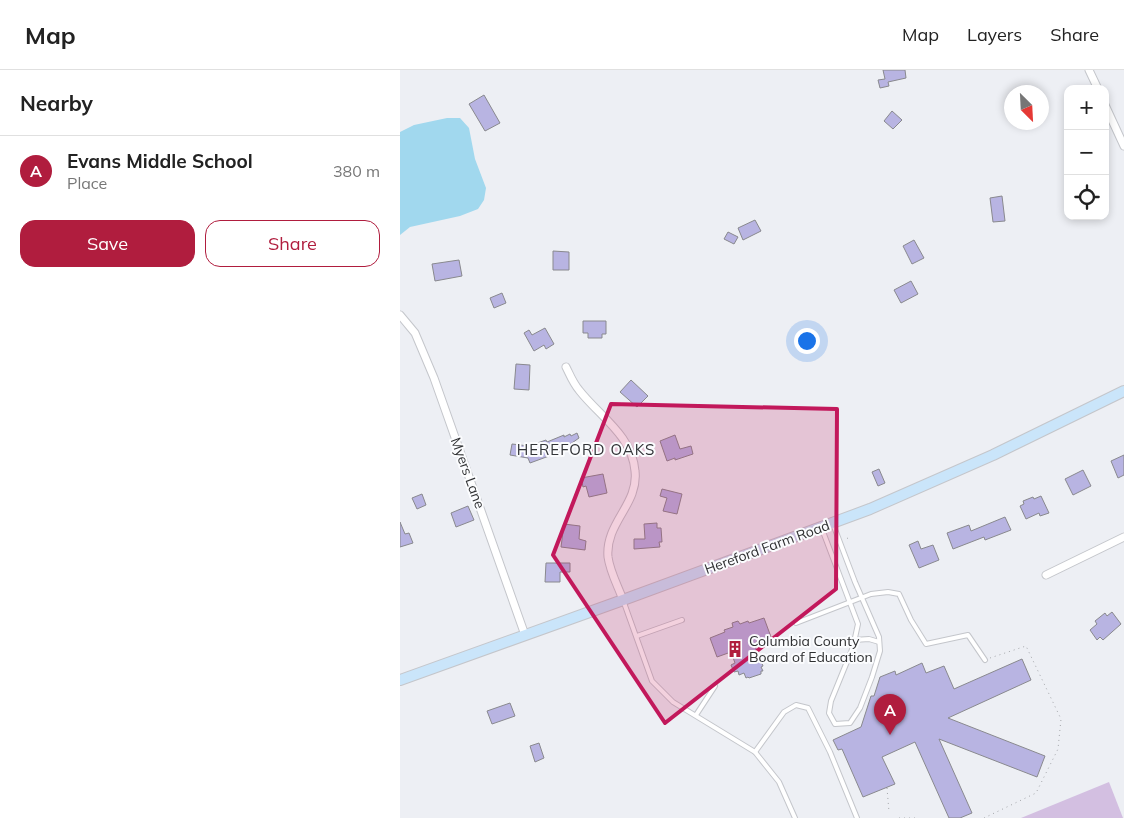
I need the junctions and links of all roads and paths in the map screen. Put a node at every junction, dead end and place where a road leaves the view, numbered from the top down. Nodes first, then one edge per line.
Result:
1 (1089, 70) edge
2 (1096, 85) edge
3 (1109, 114) edge
4 (1124, 146) edge
5 (400, 315) edge
6 (566, 367) dead end
7 (1124, 391) edge
8 (833, 523) junction
9 (821, 527) junction
10 (1124, 537) edge
11 (1046, 575) dead end
12 (862, 597) junction
13 (623, 600) junction
14 (850, 603) junction
15 (682, 620) dead end
16 (796, 623) dead end
17 (525, 636) junction
18 (636, 636) junction
19 (854, 640) junction
20 (879, 642) junction
21 (984, 660) joint
22 (400, 680) edge
23 (714, 686) dead end
24 (696, 715) junction
25 (755, 752) junction
26 (887, 788) dead end
27 (889, 812) dead end
28 (795, 818) edge
29 (857, 818) edge
30 (899, 818) edge
31 (919, 818) edge
32 (984, 818) edge

1 - 2 street
3 - 4 street
5 - 17 street, Myers Lane
6 - 13 street
7 - 8 street, Hereford Farm Road
8 - 9 street, Hereford Farm Road
8 - 12 lane
9 - 13 street, Hereford Farm Road
9 - 14 lane
10 - 11 street
12 - 14 lane
12 - 20 lane
12 - 21 lane
13 - 17 street, Hereford Farm Road
13 - 18 lane
14 - 16 lane
14 - 19 lane
15 - 18 lane
17 - 22 street, Hereford Farm Road
18 - 24 lane
19 - 20 lane
19 - 20 lane
21 - 32 path
23 - 24 lane
24 - 25 lane
25 - 28 lane
25 - 29 lane
26 - 27 path
30 - 31 path

